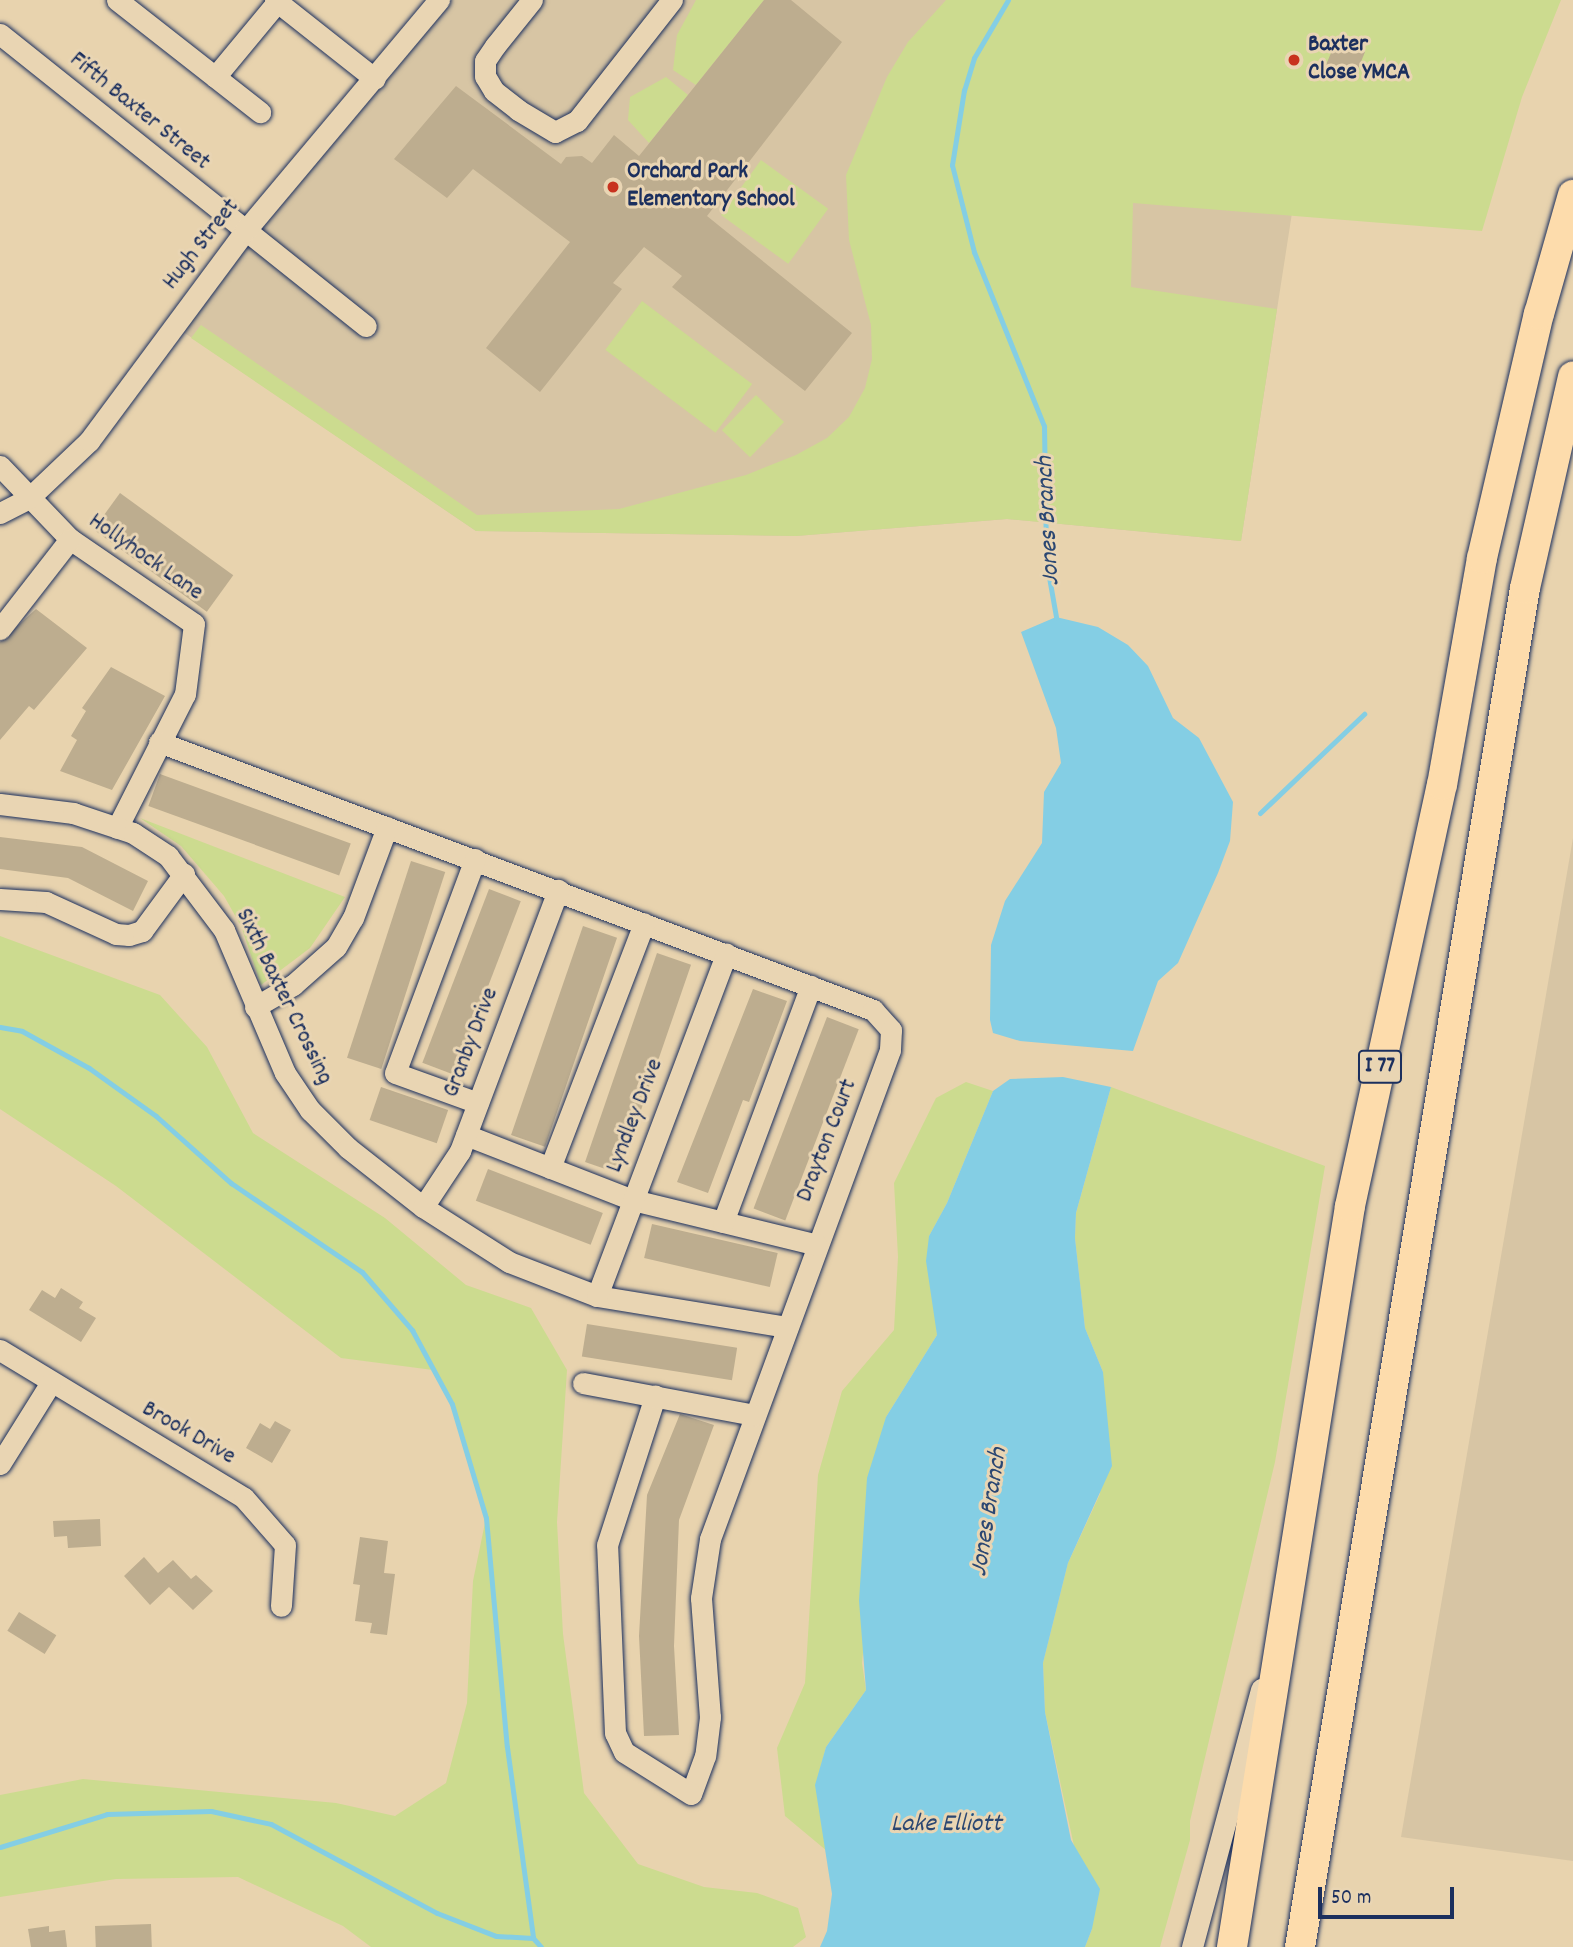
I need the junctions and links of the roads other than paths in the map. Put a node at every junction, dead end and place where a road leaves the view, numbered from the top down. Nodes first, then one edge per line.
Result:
1 (117, 0) edge
2 (439, 0) edge
3 (532, 0) edge
4 (672, 0) edge
5 (277, 1) edge
6 (0, 34) edge
7 (215, 77) junction
8 (375, 79) junction
9 (260, 112) dead end
10 (1573, 195) edge
11 (245, 231) junction
12 (366, 326) dead end
13 (1573, 376) edge
14 (0, 466) edge
15 (29, 498) junction
16 (0, 513) edge
17 (70, 540) junction
18 (0, 629) edge
19 (159, 742) junction
20 (0, 804) edge
21 (387, 827) junction
22 (117, 828) junction
23 (475, 859) junction
24 (184, 874) junction
25 (558, 890) junction
26 (0, 899) edge
27 (644, 923) junction
28 (726, 954) junction
29 (811, 986) junction
30 (255, 1007) junction
31 (478, 1103) junction
32 (466, 1135) junction
33 (550, 1168) junction
34 (633, 1200) junction
35 (423, 1207) junction
36 (723, 1222) junction
37 (817, 1245) junction
38 (597, 1296) junction
39 (787, 1327) junction
40 (0, 1350) edge
41 (583, 1383) dead end
42 (50, 1384) junction
43 (655, 1396) junction
44 (754, 1415) junction
45 (0, 1464) edge
46 (281, 1606) dead end
47 (1286, 1606) junction
48 (1192, 1947) edge
49 (1232, 1947) edge
50 (1300, 1947) edge

1 - 7 street
2 - 8 street, Hugh Street
3 - 4 street
5 - 7 street
5 - 8 street
6 - 11 street, Fifth Baxter Street
7 - 9 street
8 - 11 street, Hugh Street
10 - 47 highway, I 77
11 - 12 street, Fifth Baxter Street
11 - 15 street, Hugh Street
13 - 50 highway
14 - 15 street, Hollyhock Lane
15 - 16 street, Hugh Street
15 - 17 street, Hollyhock Lane
17 - 18 street
17 - 19 street, Hollyhock Lane
19 - 21 street, Drayton Court
19 - 22 street, Hollyhock Lane
20 - 22 street, Sixth Baxter Crossing
21 - 23 street, Drayton Court
21 - 30 street
22 - 24 street, Sixth Baxter Crossing
23 - 25 street, Drayton Court
23 - 31 street
24 - 26 street
24 - 30 street, Sixth Baxter Crossing
25 - 27 street, Drayton Court
25 - 31 street, Granby Drive
27 - 28 street, Drayton Court
27 - 33 street
28 - 29 street, Drayton Court
28 - 34 street, Lyndley Drive
29 - 36 street
29 - 37 street, Drayton Court
30 - 35 street, Sixth Baxter Crossing
31 - 32 street, Granby Drive
32 - 33 street
32 - 35 street, Granby Drive
33 - 34 street
34 - 36 street
34 - 38 street, Lyndley Drive
35 - 38 street, Sixth Baxter Crossing
36 - 37 street
37 - 39 street, Drayton Court
38 - 39 street, Sixth Baxter Crossing
39 - 44 street, Drayton Court
40 - 42 street, Brook Drive
41 - 43 street
42 - 45 street
42 - 46 street, Brook Drive
43 - 44 street
43 - 44 street, Drayton Court
47 - 48 street
47 - 49 highway, I 77

